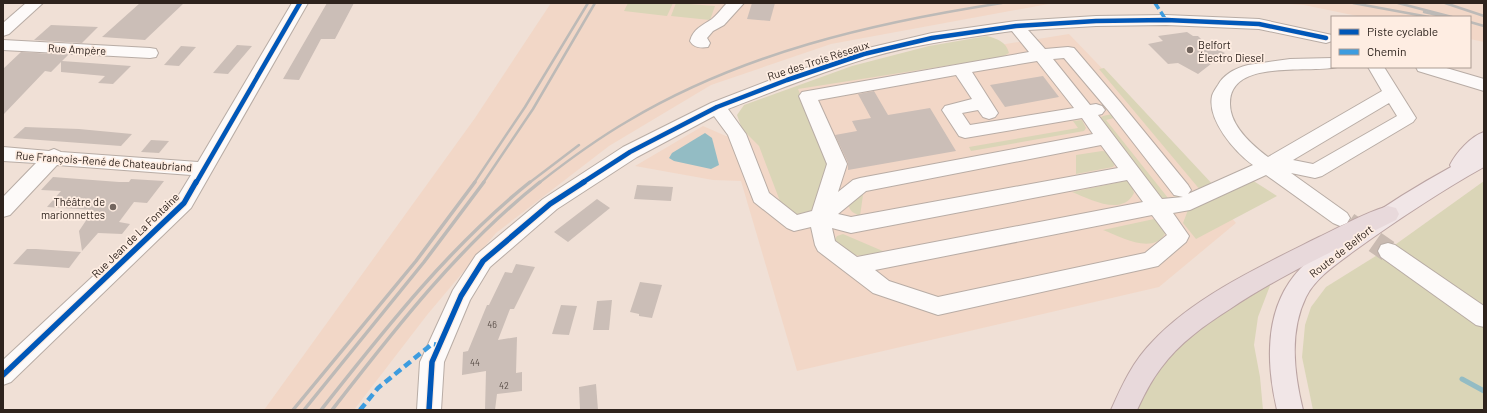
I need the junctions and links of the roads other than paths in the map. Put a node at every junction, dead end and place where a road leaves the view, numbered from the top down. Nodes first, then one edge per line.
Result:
1 (35, 3) edge
2 (300, 3) edge
3 (736, 3) edge
4 (1016, 26) junction
5 (3, 31) edge
6 (1330, 40) edge
7 (702, 43) dead end
8 (3, 45) edge
9 (150, 53) dead end
10 (1040, 55) junction
11 (1331, 63) edge
12 (1377, 68) edge
13 (1427, 68) edge
14 (961, 69) junction
15 (1484, 85) edge
16 (1392, 93) junction
17 (982, 103) junction
18 (1114, 106) junction
19 (717, 107) junction
20 (1085, 112) junction
21 (998, 127) junction
22 (1105, 138) junction
23 (1484, 139) edge
24 (3, 154) edge
25 (54, 156) junction
26 (1484, 158) edge
27 (1270, 164) junction
28 (205, 169) junction
29 (1131, 172) junction
30 (1451, 175) junction
31 (1181, 190) dead end
32 (1157, 207) junction
33 (3, 210) edge
34 (1388, 214) junction
35 (820, 217) junction
36 (1340, 218) tunnel mouth
37 (1388, 251) tunnel mouth
38 (854, 266) junction
39 (1484, 318) edge
40 (3, 375) edge
41 (429, 410) edge
42 (1124, 410) edge
43 (1290, 410) edge

1 - 5 street
2 - 28 street, Rue Jean de La Fontaine
3 - 7 street
4 - 6 street, Rue des Trois Réseaux
4 - 10 street
4 - 19 street, Rue des Trois Réseaux
8 - 9 street, Rue Ampère
10 - 14 street
10 - 18 street
10 - 20 street
11 - 27 street
12 - 16 street
13 - 15 street
14 - 17 street
14 - 35 street
16 - 27 street
16 - 27 street
17 - 21 street
17 - 21 street
18 - 20 street
18 - 31 street
19 - 35 street
19 - 41 street, Rue des Trois Réseaux
20 - 21 street
20 - 22 street
22 - 29 street
22 - 35 street
23 - 30 main road, Route de Belfort
24 - 25 street, Rue François-René de Chateaubriand
25 - 28 street, Rue François-René de Chateaubriand
25 - 33 street
26 - 30 main road, Route de Belfort
27 - 32 street
27 - 36 street
28 - 40 street, Rue Jean de La Fontaine
29 - 32 street
29 - 35 street
30 - 34 main road, Route de Belfort
32 - 38 street
32 - 38 street
34 - 42 highway
34 - 43 main road, Route de Belfort
35 - 38 street
37 - 39 street

